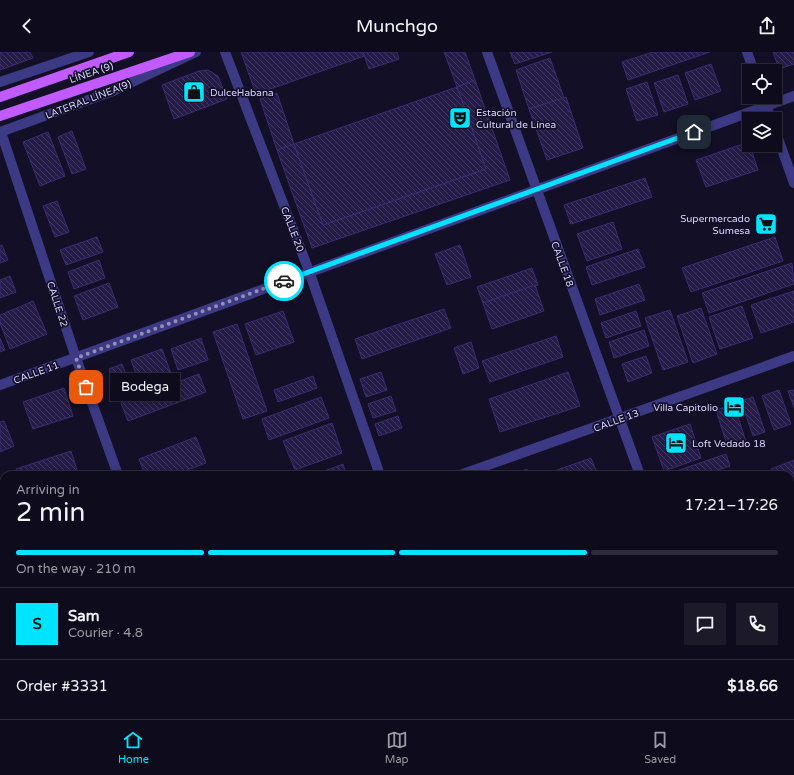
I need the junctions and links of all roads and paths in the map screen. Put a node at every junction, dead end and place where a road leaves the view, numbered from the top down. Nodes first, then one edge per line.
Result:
1 (89, 52) edge
2 (129, 52) edge
3 (190, 52) edge
4 (196, 52) edge
5 (225, 52) edge
6 (487, 52) edge
7 (747, 52) edge
8 (751, 64) edge
9 (0, 82) edge
10 (794, 96) edge
11 (0, 97) edge
12 (782, 98) edge
13 (757, 104) edge
14 (0, 116) edge
15 (0, 132) edge
16 (782, 150) edge
17 (794, 183) edge
18 (536, 190) junction
19 (309, 271) junction
20 (794, 356) edge
21 (76, 358) junction
22 (0, 385) edge
23 (621, 418) junction
24 (117, 471) edge
25 (379, 471) edge
26 (471, 471) edge
27 (639, 471) edge

1 - 9 street
2 - 11 main road, LÍNEA (9)
3 - 14 main road, LÍNEA (9)
4 - 15 street, LATERAL LÍNEA(9)
5 - 19 street, CALLE 20
6 - 18 street, CALLE 18
7 - 8 street
10 - 12 street, CALLE 11
13 - 18 street, CALLE 11
15 - 21 street, CALLE 22
16 - 17 street
18 - 19 street, CALLE 11
18 - 23 street, CALLE 18
19 - 21 street, CALLE 11
19 - 25 street, CALLE 20
20 - 23 street, CALLE 13
21 - 22 street, CALLE 11
21 - 24 street, CALLE 22
23 - 26 street, CALLE 13
23 - 27 street, CALLE 18

